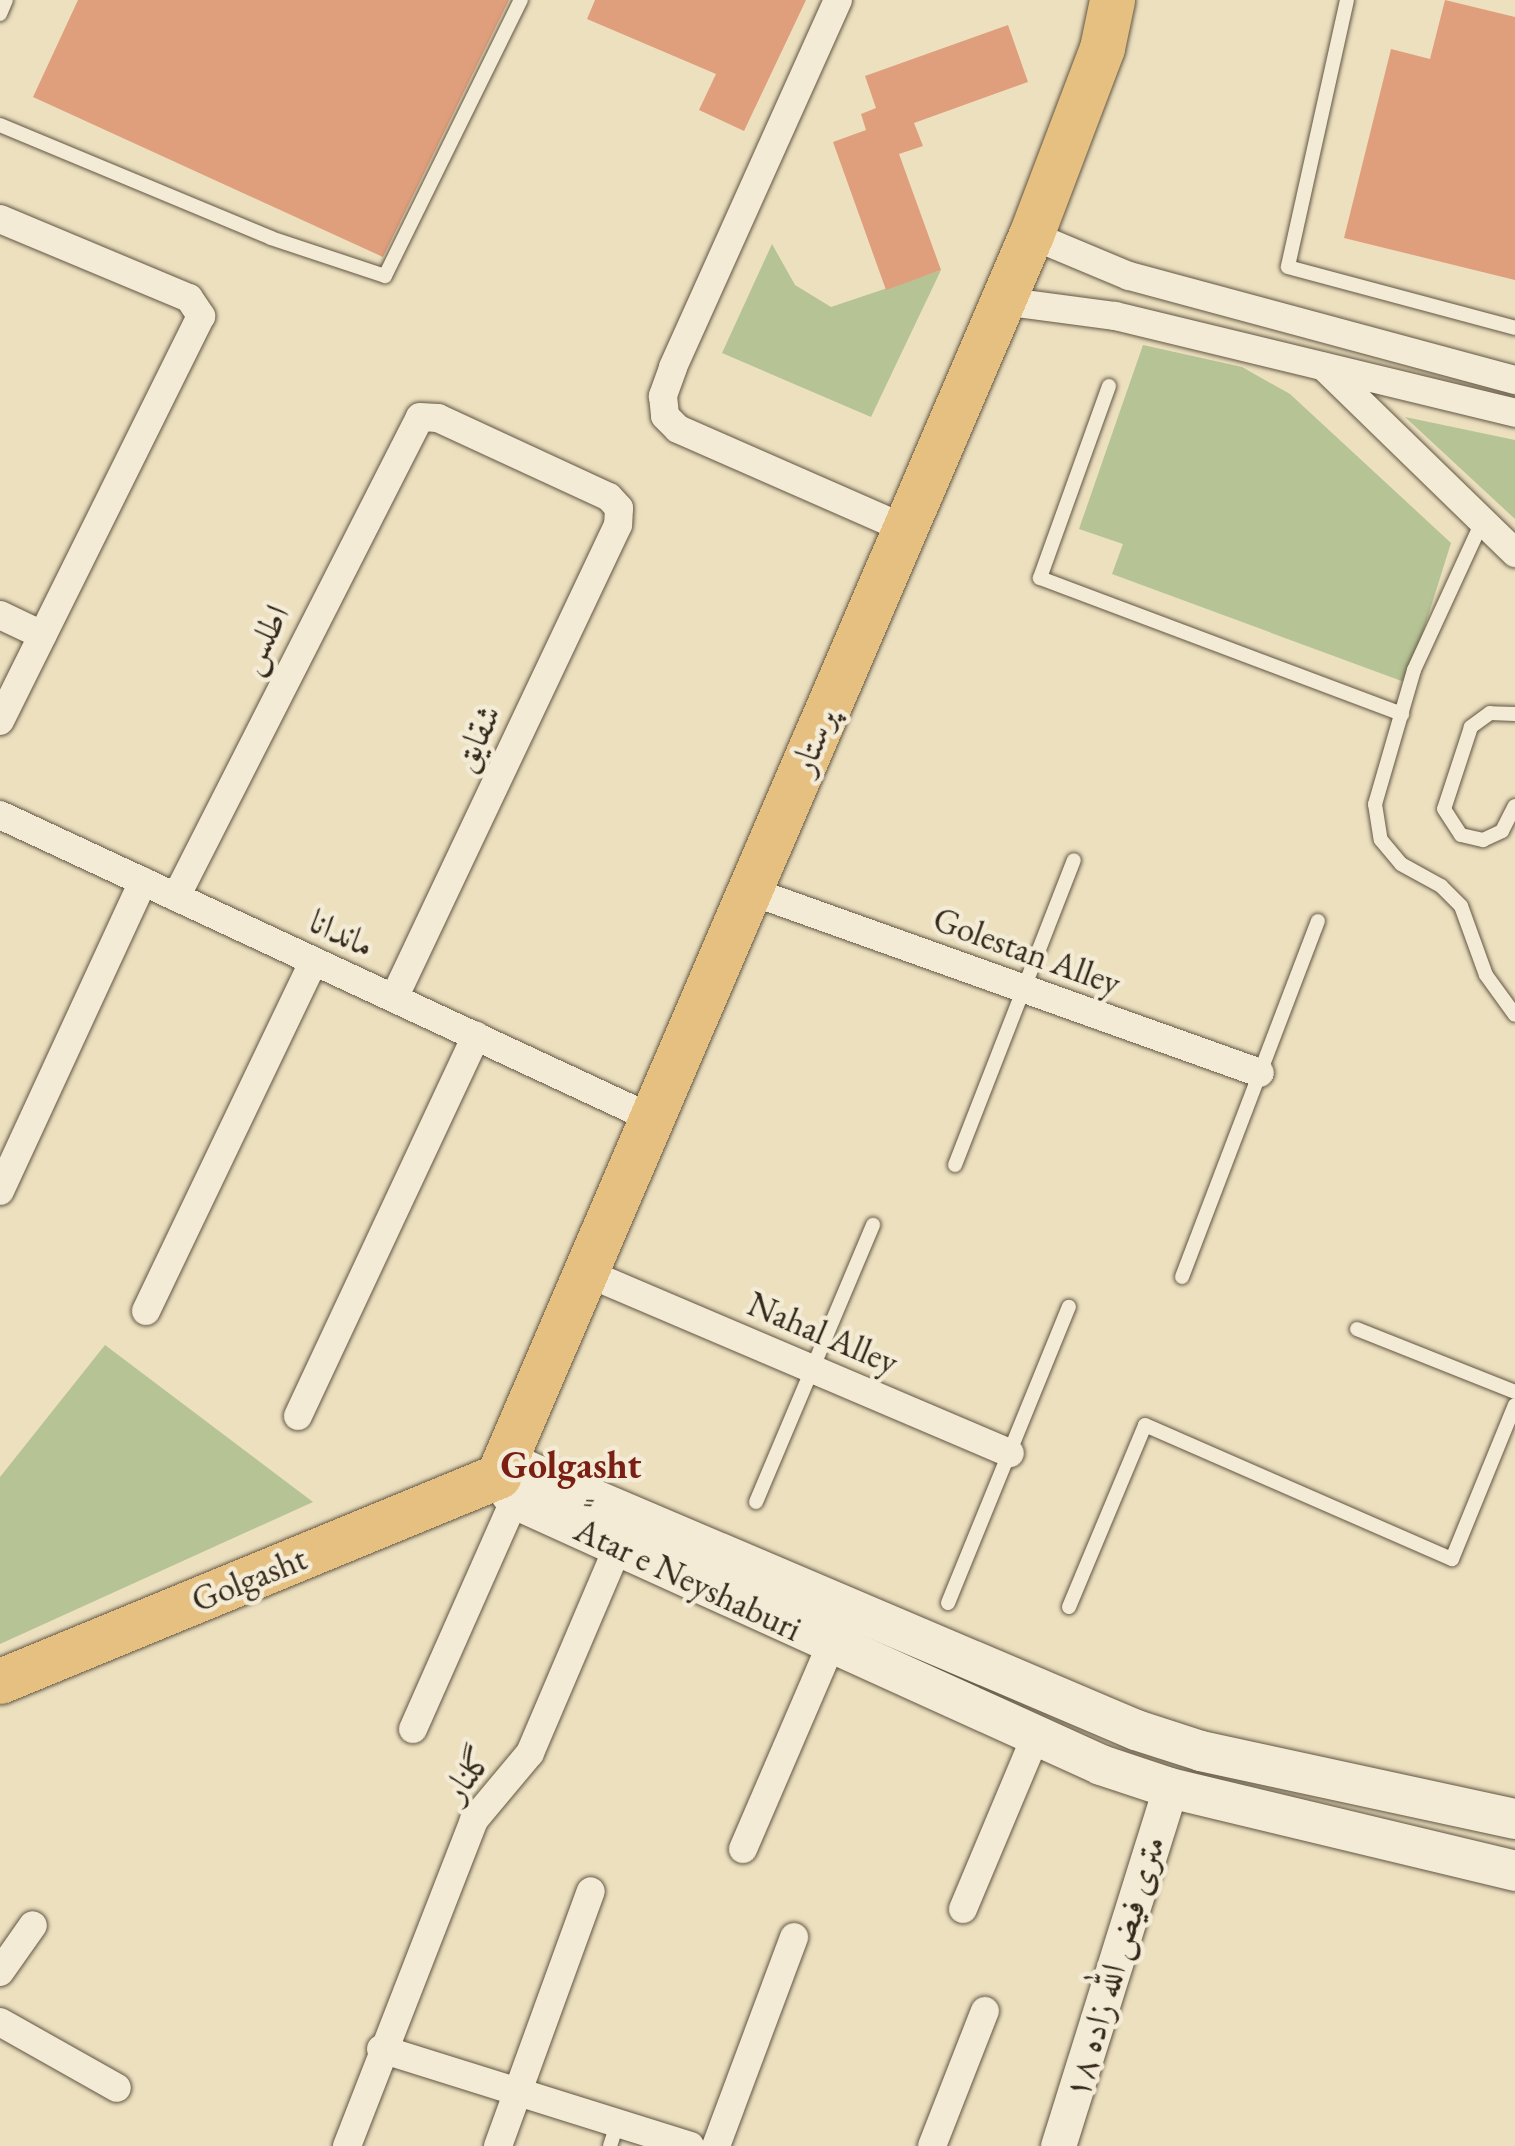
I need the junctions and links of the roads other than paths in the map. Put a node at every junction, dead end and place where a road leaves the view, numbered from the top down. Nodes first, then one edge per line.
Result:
1 (6, 0) edge
2 (522, 0) edge
3 (838, 0) edge
4 (1347, 0) edge
5 (1121, 1) edge
6 (0, 14) edge
7 (0, 125) edge
8 (1, 219) edge
9 (1039, 238) junction
10 (1012, 302) junction
11 (1515, 328) edge
12 (1330, 333) junction
13 (1321, 365) junction
14 (1515, 380) edge
15 (1109, 386) dead end
16 (1515, 413) edge
17 (619, 508) joint
18 (1482, 522) junction
19 (904, 528) junction
20 (1515, 553) edge
21 (0, 615) edge
22 (42, 635) junction
23 (1514, 712) edge
24 (1402, 714) junction
25 (0, 721) edge
26 (1515, 806) edge
27 (0, 815) edge
28 (1074, 860) dead end
29 (143, 882) junction
30 (176, 897) junction
31 (770, 898) junction
32 (1318, 921) dead end
33 (314, 961) junction
34 (1024, 989) junction
35 (394, 998) junction
36 (1515, 1015) edge
37 (476, 1036) junction
38 (1260, 1074) junction
39 (652, 1118) junction
40 (955, 1165) dead end
41 (0, 1190) edge
42 (874, 1225) dead end
43 (1182, 1278) dead end
44 (606, 1281) junction
45 (1070, 1307) dead end
46 (146, 1311) dead end
47 (1357, 1329) dead end
48 (812, 1369) junction
49 (1515, 1392) edge
50 (1515, 1405) edge
51 (298, 1416) dead end
52 (1010, 1454) junction
53 (513, 1482) junction
54 (756, 1502) dead end
55 (618, 1547) junction
56 (948, 1602) dead end
57 (1069, 1606) dead end
58 (831, 1646) junction
59 (0, 1681) edge
60 (414, 1730) dead end
61 (1035, 1738) junction
62 (1170, 1788) junction
63 (1515, 1819) edge
64 (742, 1849) dead end
65 (1515, 1871) edge
66 (591, 1891) dead end
67 (963, 1909) dead end
68 (32, 1925) dead end
69 (794, 1937) dead end
70 (0, 1972) edge
71 (985, 2011) dead end
72 (0, 2022) edge
73 (381, 2049) junction
74 (117, 2088) dead end
75 (518, 2091) junction
76 (614, 2134) edge
77 (1060, 2145) edge
78 (347, 2146) edge
79 (498, 2146) edge
80 (690, 2146) edge
81 (716, 2146) edge
82 (932, 2146) edge

1 - 6 lane
2 - 7 lane
3 - 19 street
4 - 11 lane
5 - 9 main road, پرستار
8 - 22 street
9 - 10 main road, پرستار
9 - 12 street
10 - 13 street
10 - 19 main road, پرستار
10 - 31 main road, پرستار
12 - 13 street
12 - 14 street
13 - 16 street
13 - 18 street
15 - 24 lane
17 - 30 street, اطلس
17 - 35 street, شقایق
18 - 20 street
18 - 24 lane
19 - 39 main road, پرستار
21 - 22 street
22 - 25 street
23 - 26 lane
24 - 36 lane
27 - 29 street, ماندانا
28 - 34 lane
29 - 30 street, ماندانا
29 - 41 street
30 - 33 street, ماندانا
31 - 34 street, Golestan Alley
31 - 44 main road, پرستار
32 - 38 lane
33 - 35 street, ماندانا
33 - 46 street
34 - 38 street, Golestan Alley
34 - 40 lane
35 - 37 street, ماندانا
37 - 39 street, ماندانا
37 - 51 street
38 - 43 lane
39 - 53 main road, پرستار
42 - 48 lane
44 - 48 street, Nahal Alley
44 - 53 main road, پرستار
45 - 52 lane
47 - 49 lane
48 - 52 street, Nahal Alley
48 - 54 lane
50 - 57 lane
52 - 56 lane
53 - 55 main road, ََAtar e Neyshaburi
53 - 59 main road, Golgasht
53 - 60 street
53 - 63 main road, ََAtar e Neyshaburi
55 - 58 main road, ََAtar e Neyshaburi
55 - 73 street, گلنار
58 - 61 main road, ََAtar e Neyshaburi
58 - 64 street
61 - 62 main road, ََAtar e Neyshaburi
61 - 67 street
62 - 65 main road, ََAtar e Neyshaburi
62 - 77 street, ۱۸ متری فیض الله زاده
66 - 75 street
68 - 70 street
69 - 81 street
71 - 82 street
72 - 74 street
73 - 75 street
73 - 78 street, گلنار
75 - 76 street
75 - 79 street
76 - 80 street

